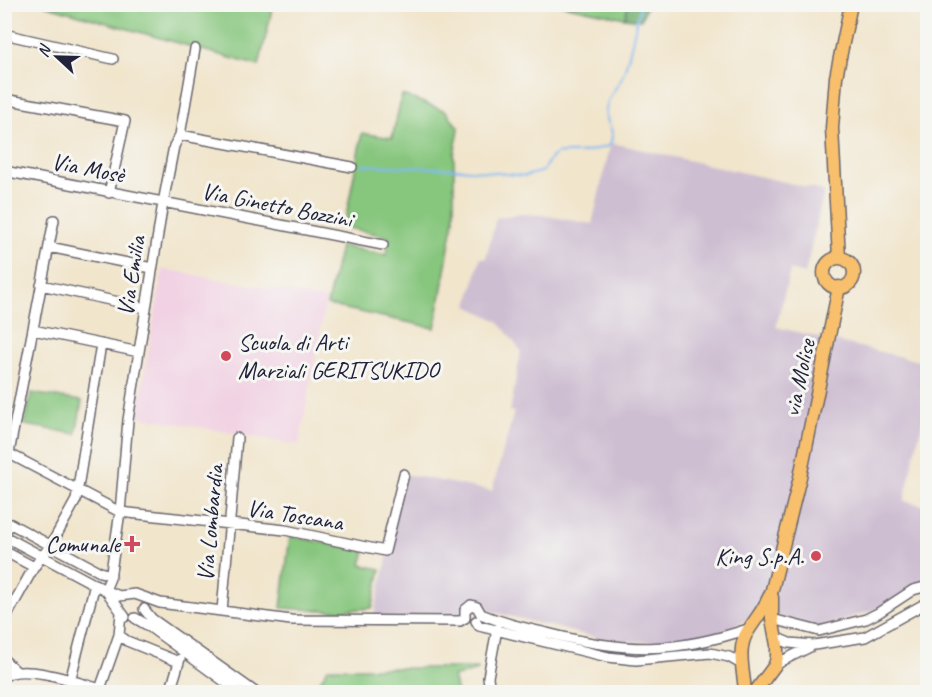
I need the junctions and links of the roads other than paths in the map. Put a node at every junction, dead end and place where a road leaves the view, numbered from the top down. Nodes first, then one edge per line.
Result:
1 (851, 4) edge
2 (4, 34) edge
3 (195, 49) dead end
4 (113, 59) dead end
5 (4, 99) edge
6 (180, 135) junction
7 (352, 167) dead end
8 (4, 171) edge
9 (109, 192) junction
10 (163, 203) junction
11 (54, 220) dead end
12 (383, 245) dead end
13 (49, 247) junction
14 (839, 258) junction
15 (152, 268) junction
16 (41, 285) junction
17 (839, 287) junction
18 (146, 308) junction
19 (33, 330) junction
20 (101, 344) junction
21 (139, 352) junction
22 (237, 438) dead end
23 (7, 452) edge
24 (404, 474) dead end
25 (78, 490) junction
26 (120, 512) junction
27 (229, 524) junction
28 (4, 534) edge
29 (51, 545) junction
30 (4, 551) edge
31 (42, 556) junction
32 (34, 567) junction
33 (111, 575) junction
34 (95, 584) junction
35 (927, 586) edge
36 (105, 590) junction
37 (772, 590) junction
38 (125, 595) junction
39 (141, 598) junction
40 (927, 602) edge
41 (160, 603) junction
42 (144, 609) junction
43 (120, 610) junction
44 (222, 611) junction
45 (478, 617) junction
46 (135, 618) junction
47 (465, 618) junction
48 (772, 619) junction
49 (4, 621) edge
50 (751, 628) junction
51 (497, 629) junction
52 (119, 635) junction
53 (775, 637) junction
54 (814, 645) junction
55 (185, 648) junction
56 (4, 660) edge
57 (179, 662) junction
58 (743, 665) junction
59 (771, 670) junction
60 (16, 671) junction
61 (4, 677) edge
62 (70, 681) junction
63 (100, 691) edge
64 (170, 693) edge
65 (238, 693) edge
66 (255, 693) edge
67 (490, 693) edge
68 (745, 693) edge
69 (755, 693) edge

1 - 14 main road
2 - 4 street
3 - 6 street, Via Emilia
5 - 9 street
6 - 7 street
6 - 10 street, Via Emilia
8 - 9 street, Via Mosè
9 - 10 street, Via Mosè
10 - 12 street, Via Ginetto Bozzini
10 - 15 street, Via Emilia
11 - 13 street
13 - 15 street
13 - 16 street
14 - 17 main road
14 - 17 main road
15 - 18 street, Via Emilia
16 - 18 street
16 - 19 street
17 - 37 main road, via Molise
18 - 21 street, Via Emilia
19 - 20 street
19 - 23 street
20 - 21 street
20 - 25 street
21 - 26 street, Via Emilia
22 - 27 street, Via Lombardia
23 - 25 street
24 - 27 street, Via Toscana
25 - 26 street
25 - 29 street
26 - 27 street, Via Toscana
26 - 33 street, Via Emilia
27 - 44 street, Via Lombardia
28 - 29 street
28 - 31 street
29 - 31 street
29 - 33 street
30 - 32 street
31 - 32 street
31 - 34 street
32 - 49 street
33 - 36 street, Via Emilia
34 - 36 street
34 - 62 street
35 - 48 street
36 - 38 street
36 - 43 street
37 - 48 main road
37 - 50 main road
38 - 39 street
38 - 43 street
39 - 41 street
39 - 42 street
40 - 54 street
41 - 42 street
41 - 44 street
42 - 46 street
42 - 55 street
43 - 46 street
43 - 52 street
44 - 47 street
45 - 47 street
45 - 47 street
45 - 50 street
45 - 51 street
46 - 52 street
46 - 55 street
48 - 53 main road
50 - 53 main road
50 - 58 main road
51 - 58 street
51 - 67 street
52 - 57 street
52 - 63 street
53 - 54 street
53 - 59 main road
54 - 59 street
55 - 57 street
55 - 65 street
55 - 66 street
56 - 60 street
57 - 64 street
58 - 59 main road
58 - 68 main road
59 - 69 main road
60 - 61 street
60 - 62 street
62 - 63 street

